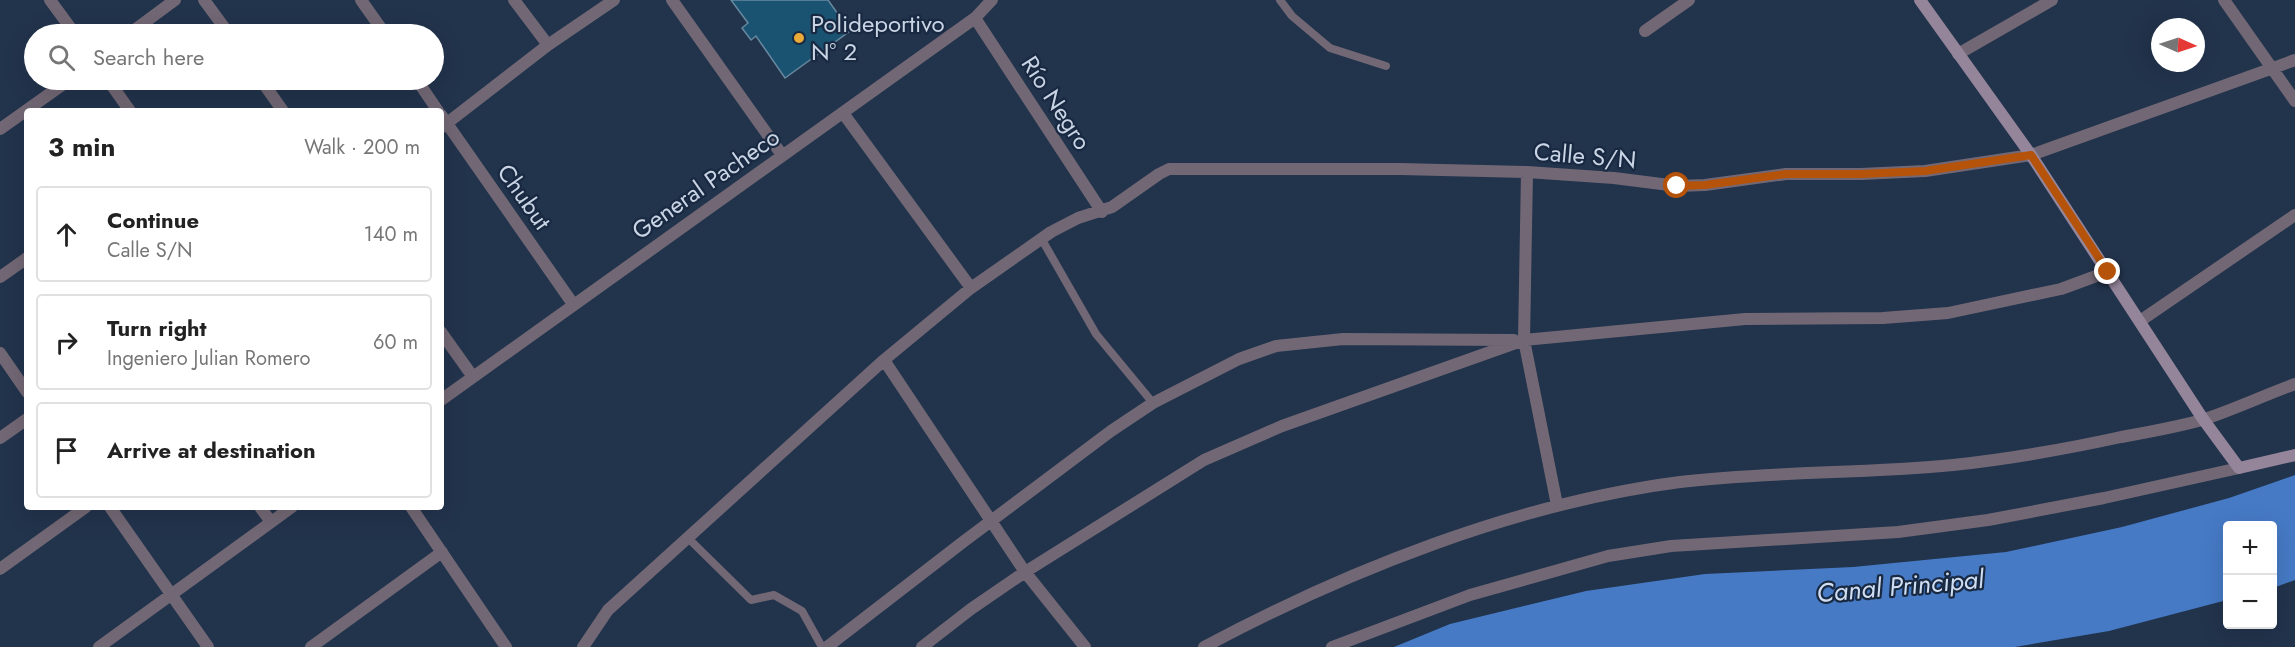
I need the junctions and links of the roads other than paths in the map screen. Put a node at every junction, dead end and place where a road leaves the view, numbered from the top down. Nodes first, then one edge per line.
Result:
1 (50, 0) edge
2 (175, 0) edge
3 (204, 0) edge
4 (361, 0) edge
5 (514, 0) edge
6 (614, 0) edge
7 (672, 0) edge
8 (991, 0) edge
9 (1280, 0) edge
10 (1689, 0) edge
11 (1920, 0) edge
12 (2052, 0) edge
13 (2224, 0) edge
14 (975, 18) junction
15 (68, 24) edge
16 (143, 24) edge
17 (222, 24) edge
18 (378, 24) edge
19 (1645, 31) dead end
20 (548, 45) junction
21 (1958, 54) junction
22 (2295, 60) edge
23 (1386, 66) dead end
24 (2272, 68) junction
25 (55, 90) edge
26 (115, 90) edge
27 (268, 90) edge
28 (424, 90) edge
29 (2295, 101) edge
30 (30, 108) edge
31 (128, 108) edge
32 (281, 108) edge
33 (436, 108) edge
34 (24, 112) edge
35 (843, 113) junction
36 (444, 121) edge
37 (444, 123) edge
38 (0, 129) edge
39 (782, 155) junction
40 (2031, 155) junction
41 (1527, 172) junction
42 (1102, 212) junction
43 (2295, 215) edge
44 (1041, 238) junction
45 (24, 260) edge
46 (2108, 272) junction
47 (0, 277) edge
48 (971, 288) junction
49 (573, 304) junction
50 (2139, 321) junction
51 (444, 336) edge
52 (1524, 340) junction
53 (0, 353) edge
54 (884, 360) junction
55 (473, 377) junction
56 (2295, 384) edge
57 (24, 388) edge
58 (444, 398) edge
59 (1153, 403) junction
60 (2203, 419) junction
61 (24, 421) edge
62 (0, 438) edge
63 (2295, 455) edge
64 (2239, 468) junction
65 (1557, 505) junction
66 (82, 510) edge
67 (112, 510) edge
68 (262, 510) edge
69 (288, 510) edge
70 (413, 510) edge
71 (271, 522) junction
72 (990, 522) junction
73 (688, 538) junction
74 (442, 552) junction
75 (0, 570) edge
76 (1025, 572) junction
77 (172, 594) junction
78 (99, 647) edge
79 (208, 647) edge
80 (311, 647) edge
81 (506, 647) edge
82 (583, 647) edge
83 (822, 647) edge
84 (827, 647) edge
85 (922, 647) edge
86 (1085, 647) edge
87 (1204, 647) edge
88 (1332, 647) edge

1 - 15 street
2 - 16 street
3 - 17 street
4 - 18 street
5 - 20 street
6 - 20 street
7 - 39 street
8 - 14 street, General Pacheco
9 - 23 lane
10 - 19 street
11 - 21 street
12 - 21 street
13 - 24 street
14 - 35 street, General Pacheco
14 - 42 street, Río Negro
20 - 36 street
21 - 40 street
22 - 24 street, Calle S/N
24 - 29 street
24 - 40 street, Calle S/N
25 - 30 street
26 - 31 street
27 - 32 street
28 - 33 street
34 - 38 street
35 - 39 street, General Pacheco
35 - 48 street
37 - 49 street, Chubut
39 - 49 street, General Pacheco
40 - 41 street, Calle S/N
40 - 46 street
41 - 42 street, Calle S/N
41 - 52 street
42 - 44 street
43 - 50 street
44 - 48 street
44 - 59 lane
45 - 47 street
46 - 50 street
46 - 52 street
48 - 54 street
49 - 55 street, General Pacheco
50 - 60 street
51 - 55 street
52 - 59 street
52 - 65 street
52 - 76 street
53 - 57 street
54 - 72 street
54 - 73 street
55 - 58 street, General Pacheco
56 - 60 street
59 - 72 street
60 - 64 street
60 - 65 street
61 - 62 street
63 - 64 street
64 - 88 street
65 - 87 street
66 - 75 street
67 - 77 street
68 - 71 street
69 - 71 street
70 - 74 street
71 - 77 street
72 - 76 street
72 - 84 street
73 - 82 street
73 - 83 lane
74 - 80 street
74 - 81 street
76 - 85 street
76 - 86 street
77 - 78 street
77 - 79 street

